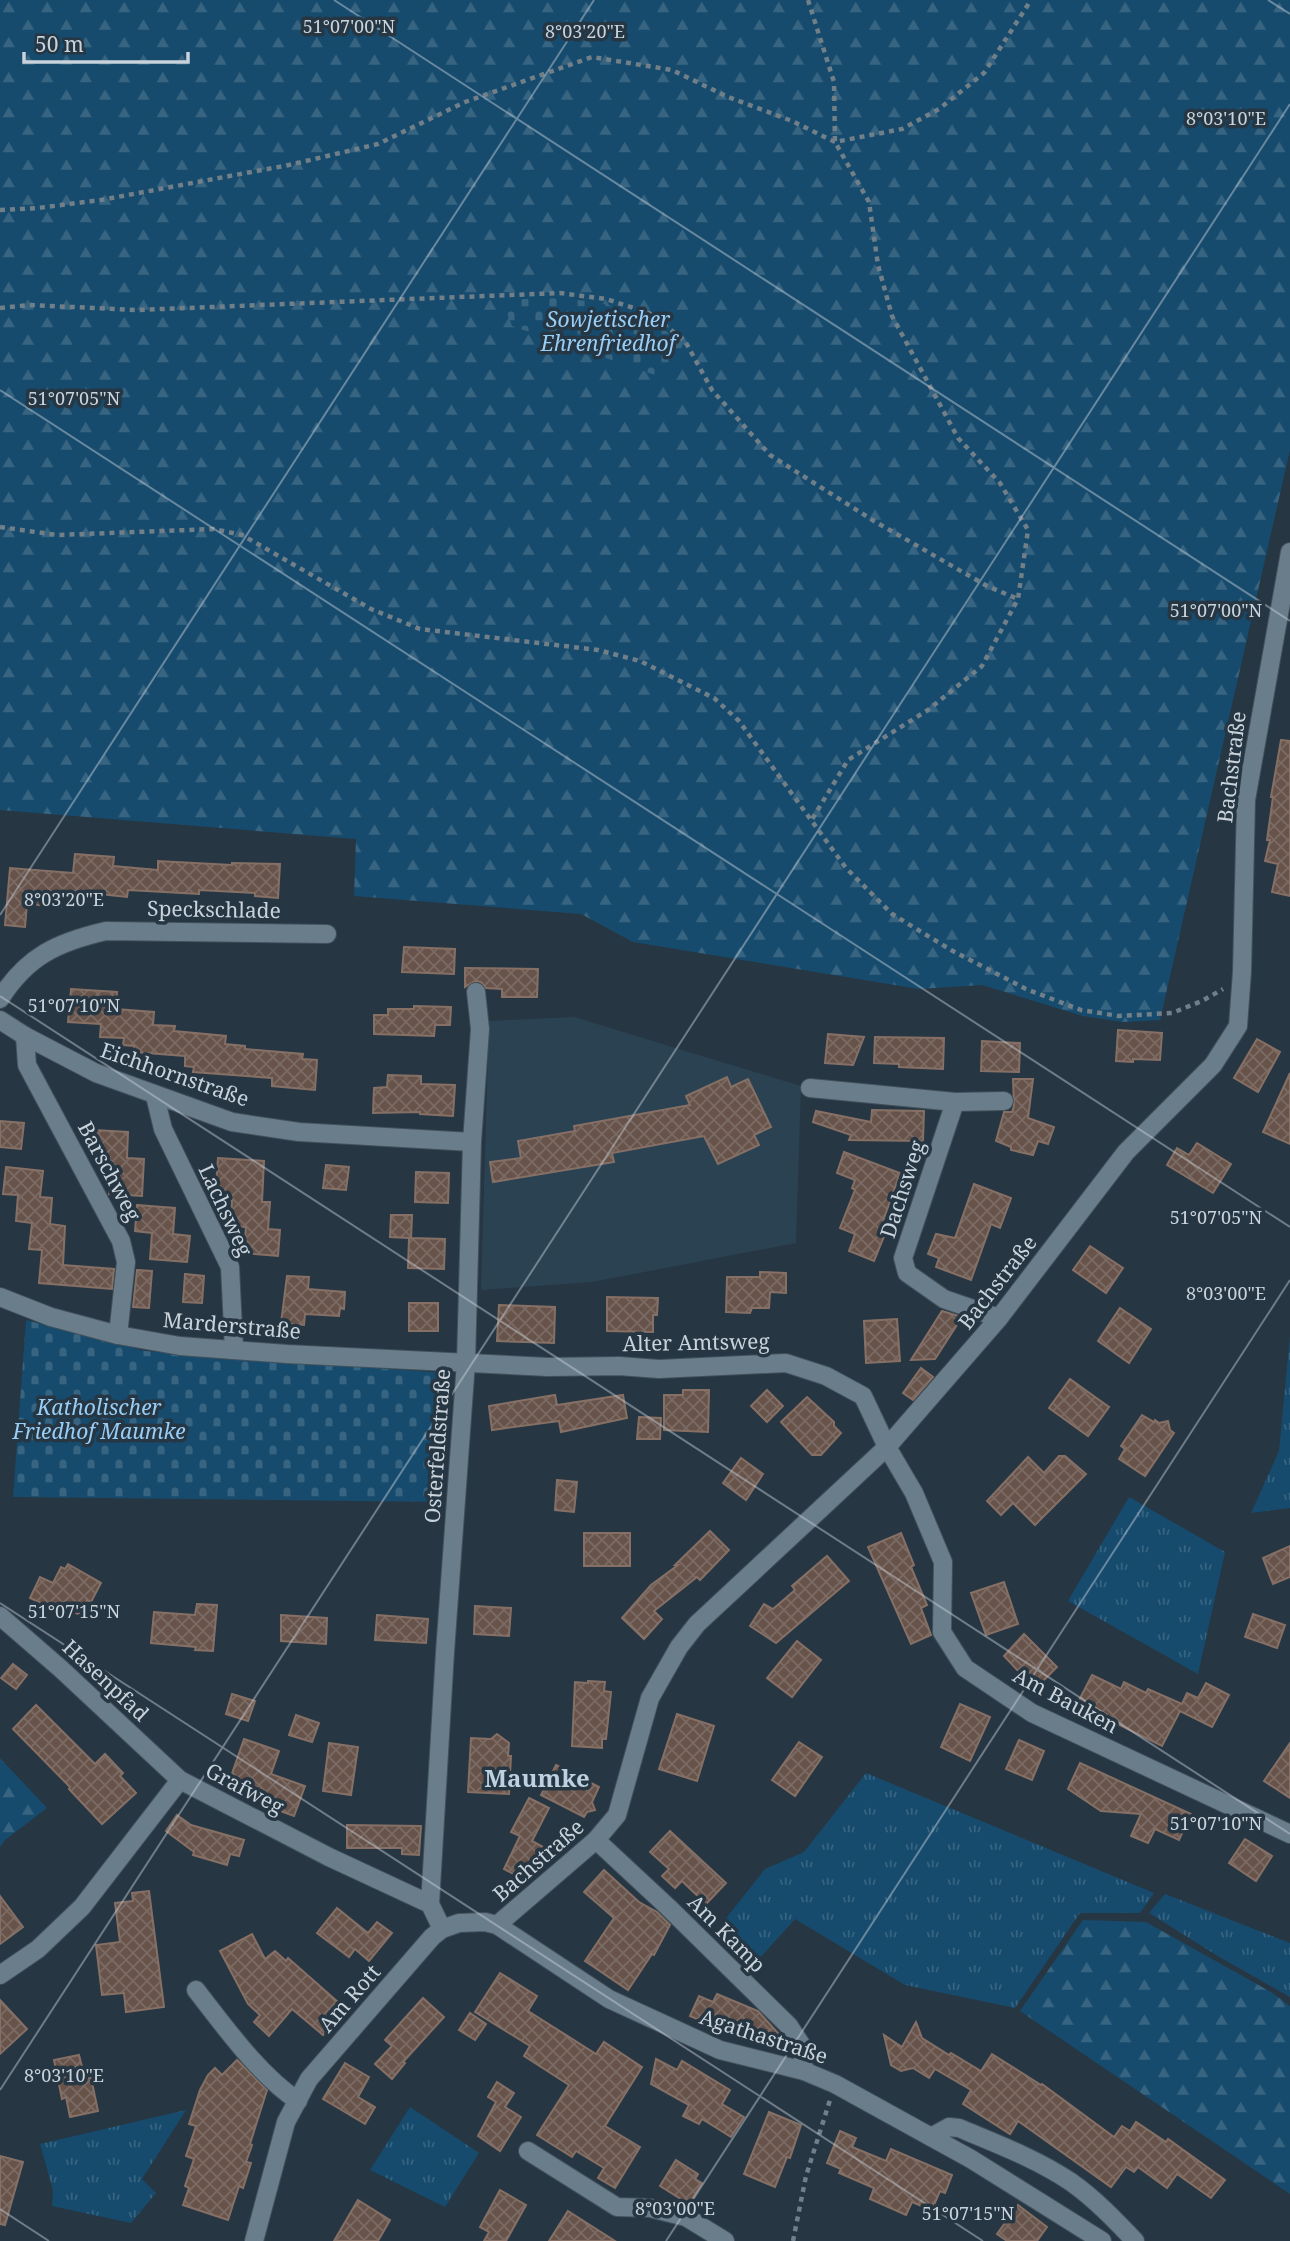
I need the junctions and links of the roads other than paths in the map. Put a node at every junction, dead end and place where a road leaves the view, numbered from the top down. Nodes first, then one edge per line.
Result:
1 (1290, 552) edge
2 (327, 934) dead end
3 (476, 992) dead end
4 (0, 999) edge
5 (0, 1020) edge
6 (24, 1036) junction
7 (810, 1088) dead end
8 (155, 1096) junction
9 (1004, 1101) dead end
10 (955, 1102) junction
11 (472, 1142) junction
12 (0, 1297) edge
13 (999, 1318) junction
14 (118, 1335) junction
15 (234, 1349) junction
16 (466, 1362) junction
17 (887, 1447) junction
18 (0, 1616) edge
19 (180, 1780) junction
20 (1290, 1835) edge
21 (596, 1840) junction
22 (430, 1904) junction
23 (497, 1925) junction
24 (442, 1929) junction
25 (0, 1975) edge
26 (196, 1990) dead end
27 (804, 2071) junction
28 (298, 2101) junction
29 (931, 2137) junction
30 (528, 2151) dead end
31 (254, 2241) edge
32 (725, 2241) edge
33 (1102, 2241) edge
34 (1135, 2241) edge

1 - 13 street, Bachstraße
2 - 4 street, Speckschlade
3 - 11 street, Osterfeldstraße
5 - 6 street, Eichhornstraße
6 - 8 street, Eichhornstraße
6 - 14 street, Barschweg
7 - 10 street
8 - 11 street, Eichhornstraße
8 - 15 street, Lachsweg
9 - 10 street
10 - 13 street, Dachsweg
11 - 16 street, Osterfeldstraße
12 - 14 street, Marderstraße
13 - 17 street, Bachstraße
14 - 15 street, Marderstraße
15 - 16 street, Marderstraße
16 - 17 street, Alter Amtsweg
16 - 22 street, Osterfeldstraße
17 - 20 street, Am Bauken
17 - 21 street, Bachstraße
18 - 19 street, Hasenpfad
19 - 22 street, Grafweg
19 - 25 street, Grafweg
21 - 23 street, Bachstraße
21 - 27 street, Am Kamp
22 - 24 street
23 - 24 street
23 - 27 street, Agathastraße
24 - 28 street, Am Rott
26 - 28 street
27 - 29 street, Agathastraße
28 - 31 street, Am Rott
29 - 33 street, Agathastraße
29 - 34 street
30 - 32 street

